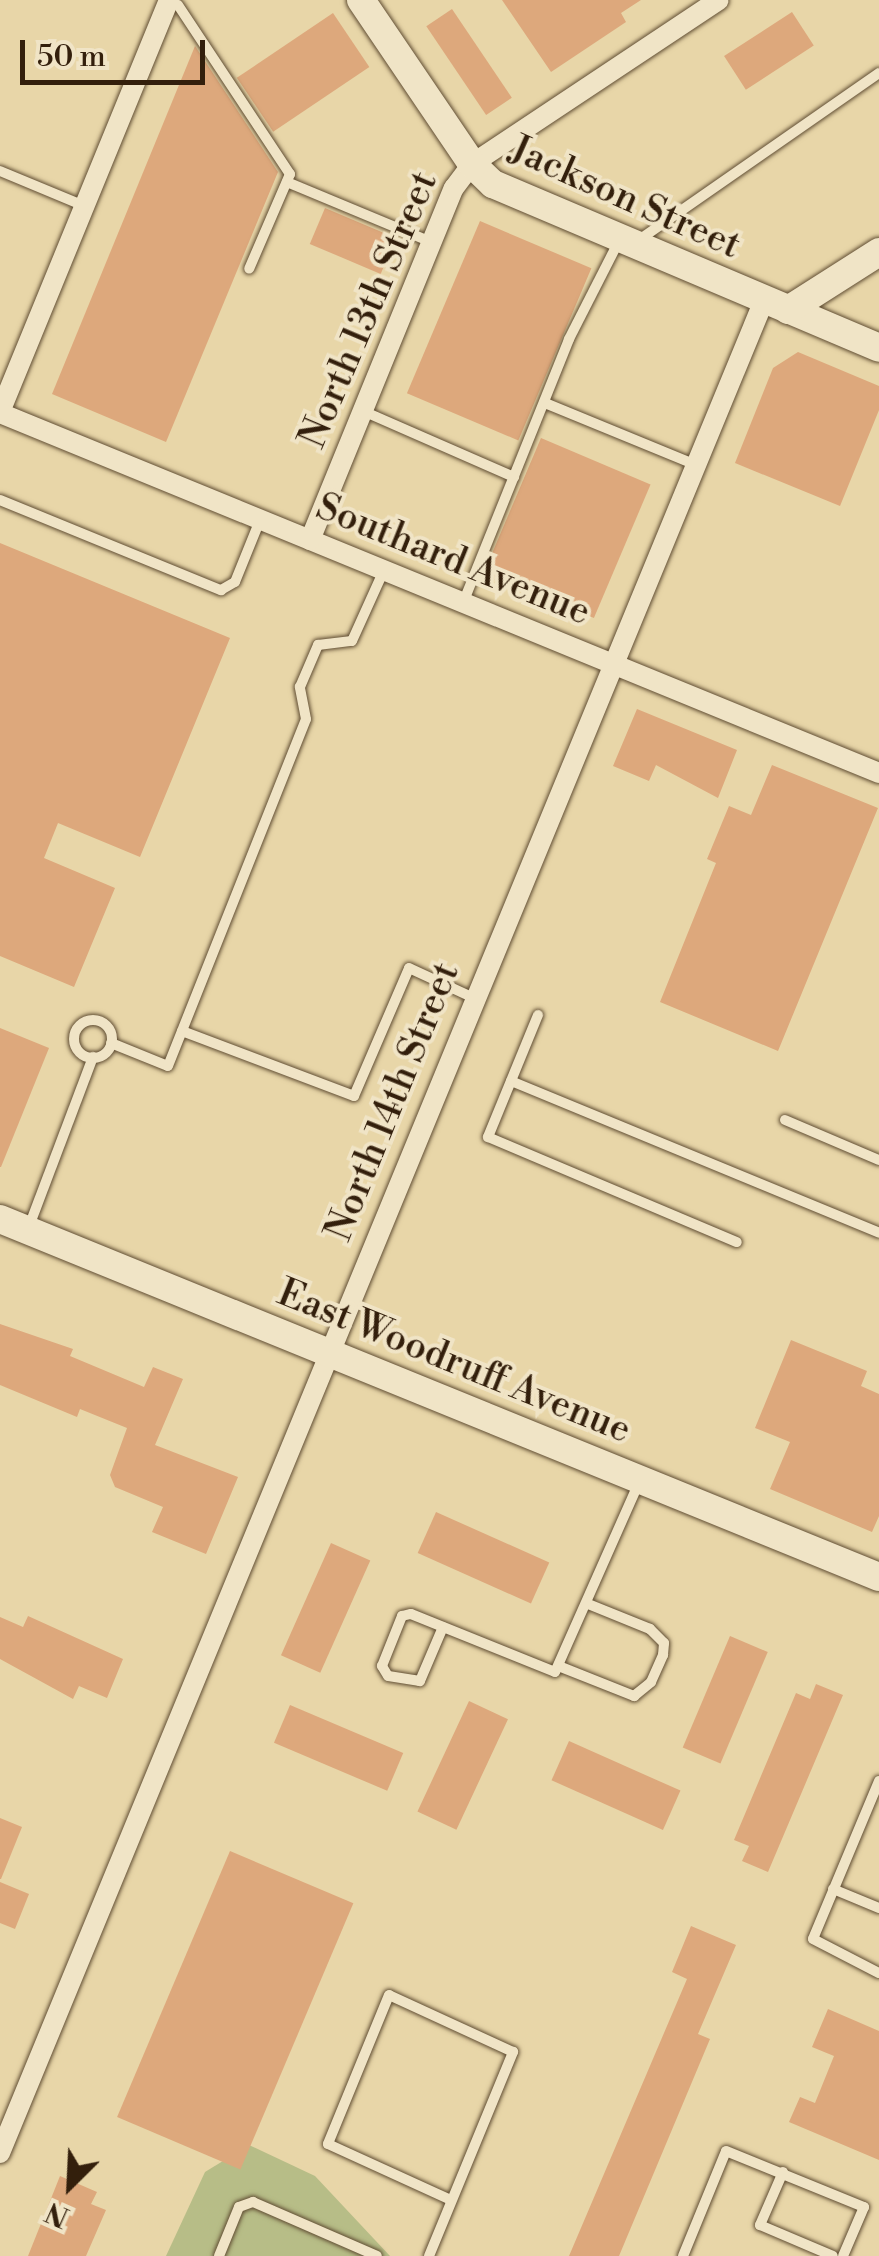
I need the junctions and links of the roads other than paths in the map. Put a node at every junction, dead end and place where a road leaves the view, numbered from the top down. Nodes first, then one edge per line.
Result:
1 (361, 0) edge
2 (719, 0) edge
3 (174, 4) edge
4 (879, 72) edge
5 (472, 164) junction
6 (0, 171) edge
7 (286, 182) junction
8 (85, 206) junction
9 (432, 242) junction
10 (625, 243) junction
11 (879, 252) edge
12 (250, 269) dead end
13 (776, 305) junction
14 (879, 348) edge
15 (9, 366) edge
16 (545, 403) junction
17 (363, 411) junction
18 (0, 412) edge
19 (694, 464) junction
20 (514, 478) junction
21 (0, 500) edge
22 (260, 519) junction
23 (310, 540) junction
24 (384, 570) junction
25 (463, 602) junction
26 (610, 663) junction
27 (879, 773) edge
28 (474, 998) junction
29 (538, 1015) dead end
30 (182, 1032) junction
31 (111, 1043) junction
32 (94, 1057) junction
33 (512, 1081) junction
34 (785, 1120) dead end
35 (879, 1160) edge
36 (0, 1219) edge
37 (28, 1230) junction
38 (879, 1233) edge
39 (736, 1242) dead end
40 (330, 1351) junction
41 (640, 1479) junction
42 (879, 1577) edge
43 (588, 1604) junction
44 (442, 1627) junction
45 (561, 1667) junction
46 (879, 1780) edge
47 (834, 1889) junction
48 (879, 1908) edge
49 (879, 1973) edge
50 (9, 2108) edge
51 (0, 2152) edge
52 (783, 2172) junction
53 (451, 2200) junction
54 (219, 2256) edge
55 (377, 2256) edge
56 (429, 2256) edge
57 (683, 2256) edge
58 (832, 2256) edge
59 (842, 2256) edge

1 - 5 street, Jackson Street
2 - 5 street
3 - 7 lane
3 - 8 street
4 - 10 lane
5 - 9 street, North 13th Street
5 - 10 street, Jackson Street
6 - 8 lane
7 - 9 lane
7 - 12 lane
8 - 15 street
9 - 17 street, North 13th Street
10 - 13 street, Jackson Street
10 - 16 lane
11 - 13 street
13 - 14 street, Jackson Street
13 - 19 street, North 14th Street
15 - 18 street
16 - 19 lane
16 - 20 lane
17 - 20 lane
17 - 23 street, North 13th Street
18 - 22 street, Southard Avenue
19 - 26 street, North 14th Street
20 - 25 lane
21 - 22 lane
22 - 23 street, Southard Avenue
23 - 24 street, Southard Avenue
24 - 25 street, Southard Avenue
24 - 30 lane
25 - 26 street, Southard Avenue
26 - 27 street, Southard Avenue
26 - 28 street, North 14th Street
28 - 30 lane
28 - 40 street, North 14th Street
29 - 33 lane
30 - 31 lane
31 - 32 lane
31 - 32 lane
32 - 37 lane
33 - 38 lane
33 - 39 lane
34 - 35 lane
36 - 37 street, East Woodruff Avenue
37 - 40 street, East Woodruff Avenue
40 - 41 street, East Woodruff Avenue
40 - 50 street, North 14th Street
41 - 42 street, East Woodruff Avenue
41 - 43 lane
43 - 45 lane
43 - 45 lane
44 - 44 lane
44 - 45 lane
46 - 47 lane
47 - 48 lane
47 - 49 lane
50 - 51 street, North 14th Street
52 - 57 lane
52 - 58 lane
52 - 59 lane
53 - 53 lane
53 - 56 lane
54 - 55 lane

